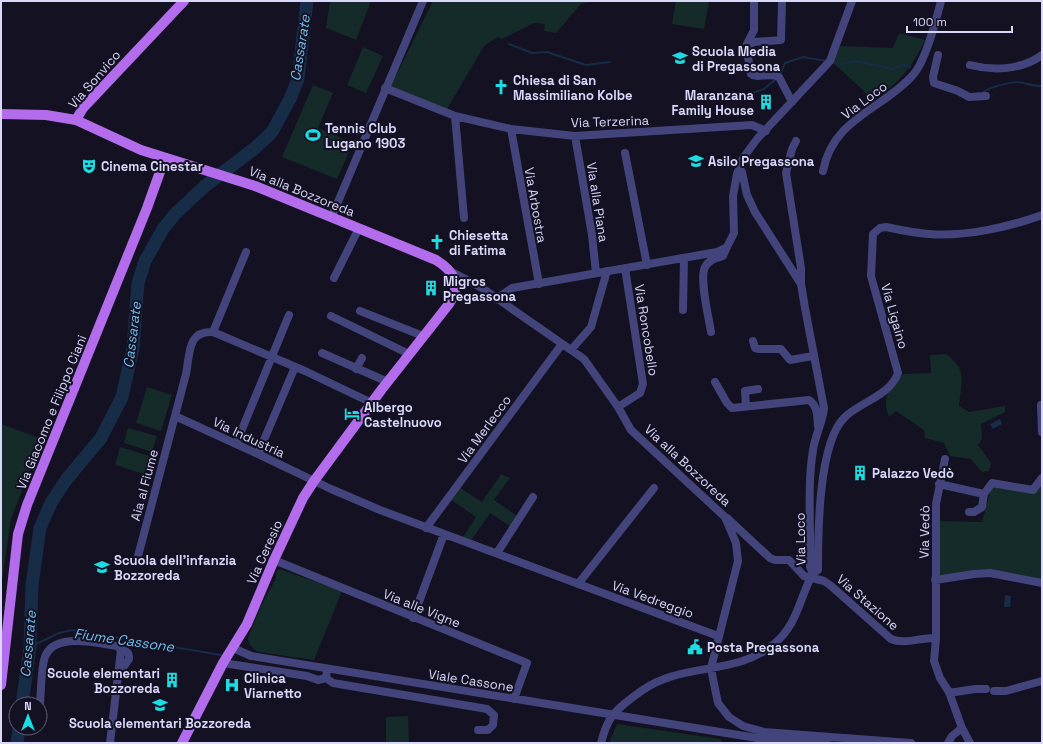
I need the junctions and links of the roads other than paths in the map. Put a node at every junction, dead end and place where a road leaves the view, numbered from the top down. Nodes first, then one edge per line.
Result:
1 (184, 1) edge
2 (423, 1) edge
3 (754, 1) edge
4 (782, 1) edge
5 (852, 1) edge
6 (941, 1) edge
7 (746, 46) junction
8 (938, 55) dead end
9 (1042, 55) edge
10 (970, 65) dead end
11 (385, 88) junction
12 (986, 96) dead end
13 (792, 102) junction
14 (1, 114) edge
15 (455, 116) junction
16 (76, 120) junction
17 (511, 129) junction
18 (766, 131) junction
19 (575, 136) junction
20 (796, 141) dead end
21 (625, 153) dead end
22 (164, 158) junction
23 (739, 168) junction
24 (823, 171) dead end
25 (1042, 214) edge
26 (332, 216) junction
27 (464, 218) dead end
28 (359, 228) junction
29 (726, 247) junction
30 (246, 252) dead end
31 (684, 258) junction
32 (647, 265) junction
33 (625, 268) junction
34 (607, 271) junction
35 (452, 272) junction
36 (596, 273) junction
37 (334, 278) dead end
38 (470, 281) junction
39 (538, 284) junction
40 (801, 284) junction
41 (456, 292) junction
42 (496, 298) junction
43 (683, 310) dead end
44 (360, 311) dead end
45 (289, 315) dead end
46 (331, 316) dead end
47 (213, 332) junction
48 (711, 332) dead end
49 (423, 336) junction
50 (753, 341) dead end
51 (562, 344) junction
52 (571, 350) junction
53 (322, 353) dead end
54 (409, 354) junction
55 (813, 356) junction
56 (272, 357) junction
57 (362, 358) dead end
58 (295, 367) junction
59 (356, 369) junction
60 (388, 382) junction
61 (715, 382) dead end
62 (758, 389) dead end
63 (372, 403) junction
64 (1041, 405) dead end
65 (746, 406) junction
66 (618, 407) junction
67 (175, 416) junction
68 (818, 427) junction
69 (1042, 432) edge
70 (236, 444) junction
71 (258, 454) junction
72 (945, 459) dead end
73 (1042, 478) edge
74 (314, 481) junction
75 (939, 484) junction
76 (654, 488) dead end
77 (984, 494) junction
78 (533, 497) dead end
79 (969, 512) dead end
80 (725, 517) junction
81 (426, 528) junction
82 (444, 534) junction
83 (497, 553) junction
84 (137, 560) dead end
85 (274, 560) junction
86 (812, 576) junction
87 (935, 580) junction
88 (1042, 583) edge
89 (578, 584) junction
90 (413, 618) junction
91 (718, 636) junction
92 (936, 638) junction
93 (233, 648) junction
94 (223, 663) junction
95 (711, 668) junction
96 (327, 669) junction
97 (326, 678) junction
98 (1042, 681) edge
99 (1, 685) edge
100 (949, 692) junction
101 (41, 696) edge
102 (514, 699) junction
103 (611, 715) junction
104 (962, 728) junction
105 (478, 730) dead end
106 (110, 743) edge
107 (182, 743) edge
108 (601, 743) edge
109 (827, 743) edge
110 (911, 743) edge
111 (948, 743) edge
112 (970, 743) edge

1 - 16 main road, Via Sonvico
2 - 11 street
3 - 7 street
4 - 7 street
5 - 13 street
6 - 24 street, Via Loco
7 - 13 street
8 - 12 street
9 - 10 street
11 - 15 street, Via Terzerina
11 - 26 street
13 - 18 street
14 - 16 main road, Via Sonvico
15 - 17 street, Via Terzerina
15 - 27 street
16 - 22 main road
17 - 19 street, Via Terzerina
17 - 39 street, Via Arbostra
18 - 19 street, Via Terzerina
18 - 23 street
19 - 36 street, Via alla Piana
20 - 40 street, Via Loco
21 - 32 street
22 - 26 main road, Via alla Bozzoreda
22 - 99 main road, Via Giacomo e Filippo Ciani
23 - 29 street
23 - 40 street, Via Loco
25 - 86 street, Via Ligaino
26 - 28 main road, Via alla Bozzoreda
28 - 35 main road, Via alla Bozzoreda
28 - 37 street, Via alla Bozzoreda
29 - 31 street
29 - 48 street
30 - 47 street
31 - 32 street
31 - 43 street
32 - 33 street
33 - 34 street
33 - 66 street, Via Roncobello
34 - 36 street
34 - 52 street
35 - 38 street, Via alla Bozzoreda
35 - 41 main road
36 - 39 street
38 - 41 street
38 - 42 street, Via alla Bozzoreda
39 - 42 street
40 - 55 street, Via Loco
41 - 49 main road, Via Ceresio
42 - 51 street, Via alla Bozzoreda
44 - 49 street
45 - 56 street
46 - 54 street
47 - 56 street
47 - 67 street, Aia al Fiume
49 - 54 main road, Via Ceresio
50 - 55 street
51 - 52 street, Via alla Bozzoreda
51 - 81 street, Via Merlecco
52 - 66 street, Via alla Bozzoreda
53 - 59 street
54 - 60 main road, Via Ceresio
55 - 68 street, Via Loco
56 - 58 street
56 - 70 street
57 - 59 street
58 - 63 street
58 - 71 street
59 - 60 street
60 - 63 main road, Via Ceresio
61 - 65 street, Via Loco
62 - 65 street
63 - 74 main road, Via Ceresio
64 - 69 street
65 - 68 street, Via Loco
66 - 80 street, Via alla Bozzoreda
67 - 70 street, Via Industria
67 - 84 street, Aia al Fiume
68 - 86 street, Via Loco
70 - 71 street, Via Industria
71 - 74 street, Via Industria
72 - 75 street, Via Vedò
73 - 77 street
74 - 81 street, Via Vedreggio
74 - 85 main road, Via Ceresio
75 - 77 street
75 - 87 street, Via Vedò
76 - 89 street
77 - 79 street
78 - 83 street
80 - 86 street, Via Stazione
80 - 91 street, Via alla Bozzoreda
81 - 82 street, Via Vedreggio
82 - 83 street, Via Vedreggio
82 - 90 street
83 - 89 street, Via Vedreggio
85 - 90 street, Via alle Vigne
85 - 93 main road, Via Ceresio
86 - 92 street, Via Stazione
86 - 95 street, Via Loco
87 - 88 street
87 - 92 street, Via Vedò
89 - 91 street, Via Vedreggio
90 - 102 street, Via alle Vigne
91 - 95 street, Via alla Bozzoreda
92 - 100 street
93 - 94 main road, Via Ceresio
93 - 96 street, Viale Cassone
94 - 97 street, Viale Cassone
94 - 107 main road, Via Ceresio
95 - 103 street, Via Loco
95 - 110 street, Via alla Bozzoreda
96 - 97 street
96 - 102 street, Viale Cassone
97 - 105 street, Viale Cassone
98 - 100 street
100 - 104 street
101 - 106 street
102 - 103 street, Viale Cassone
103 - 108 street
103 - 109 street, Viale Cassone
104 - 111 street
104 - 112 street

